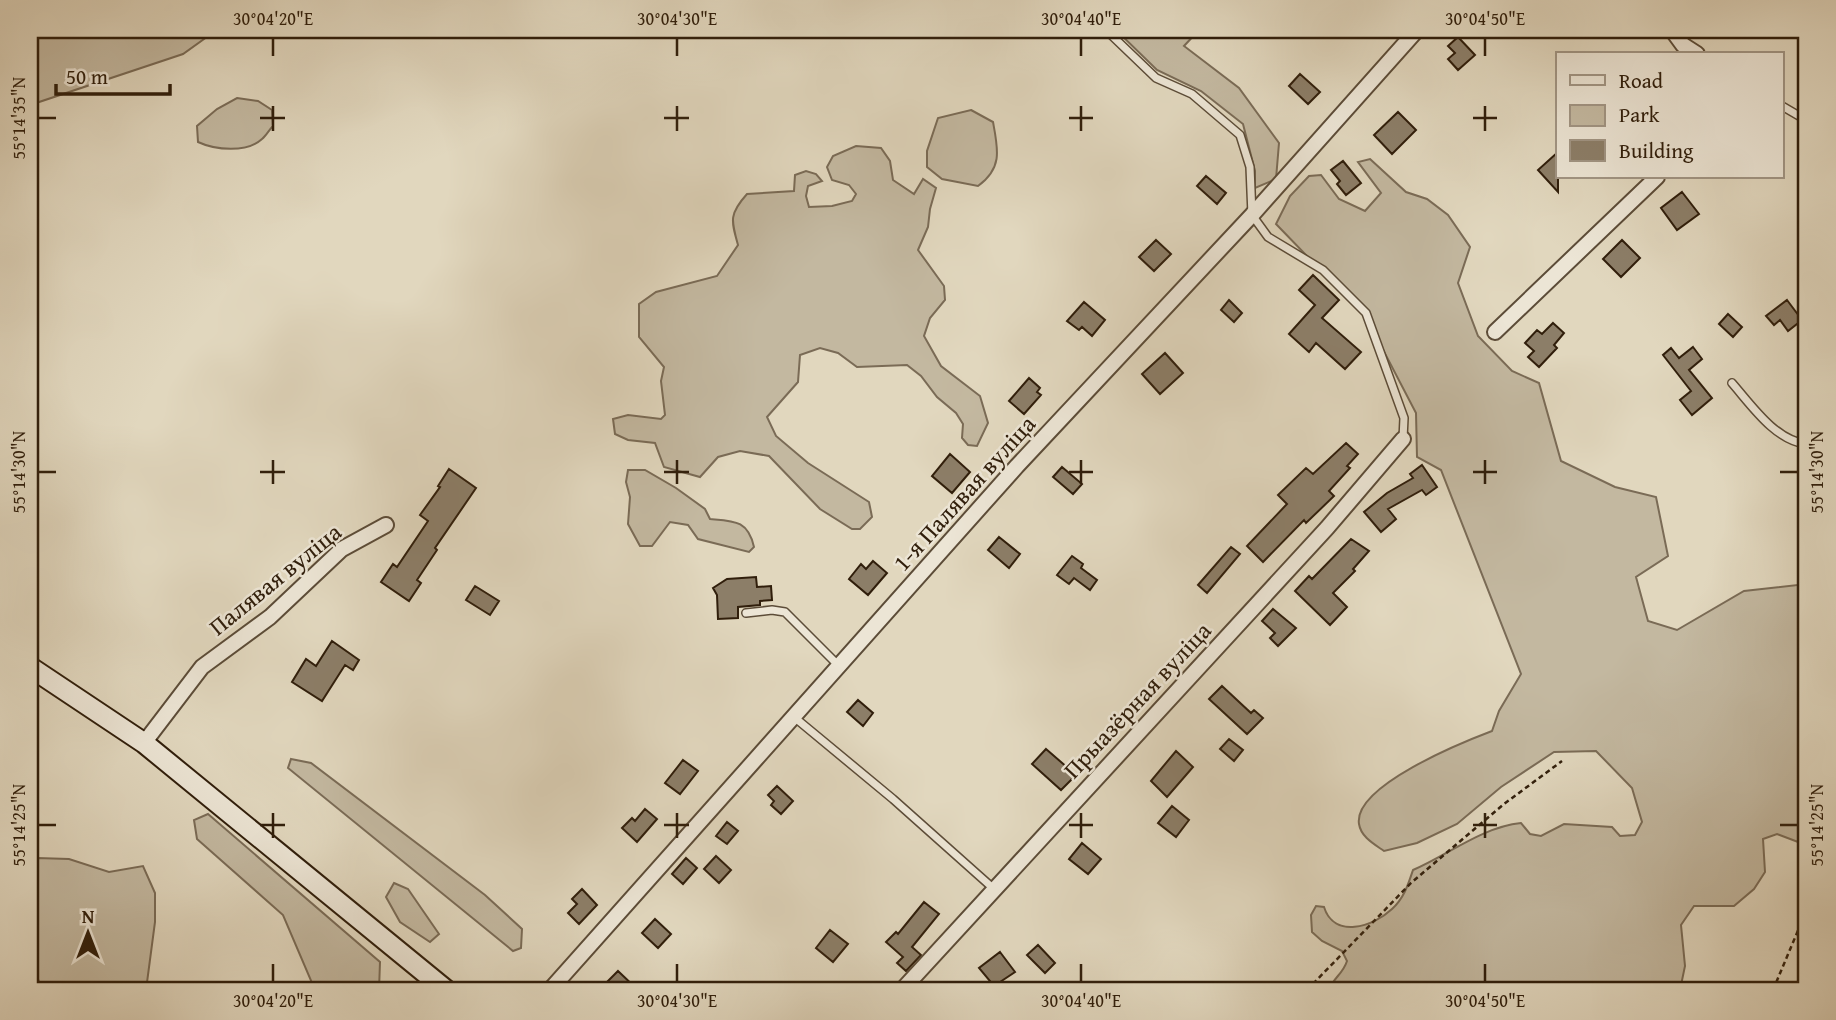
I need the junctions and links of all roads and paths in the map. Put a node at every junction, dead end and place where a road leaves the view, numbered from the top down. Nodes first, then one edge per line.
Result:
1 (1106, 30) edge
2 (1417, 30) edge
3 (1672, 30) edge
4 (1694, 52) edge
5 (1784, 107) edge
6 (1806, 120) edge
7 (1656, 178) edge
8 (1252, 215) junction
9 (1495, 332) dead end
10 (1732, 383) dead end
11 (1403, 439) joint
12 (1806, 444) edge
13 (386, 526) dead end
14 (746, 613) dead end
15 (839, 666) junction
16 (30, 667) edge
17 (794, 717) junction
18 (144, 743) junction
19 (1562, 761) dead end
20 (994, 890) junction
21 (1806, 915) edge
22 (446, 990) edge
23 (550, 990) edge
24 (902, 990) edge
25 (1307, 990) edge
26 (1773, 990) edge

1 - 8 lane
2 - 8 street, 1-я Палявая вуліца
3 - 4 street
5 - 6 lane
7 - 9 street
8 - 11 lane
8 - 15 street, 1-я Палявая вуліца
10 - 12 lane
11 - 20 street, Прыазёрная вуліца
13 - 18 street, Палявая вуліца
14 - 15 lane
15 - 17 street, 1-я Палявая вуліца
16 - 18 main road
17 - 20 lane
17 - 23 street, 1-я Палявая вуліца
18 - 22 main road
19 - 25 path
20 - 24 street, Прыазёрная вуліца
21 - 26 path

